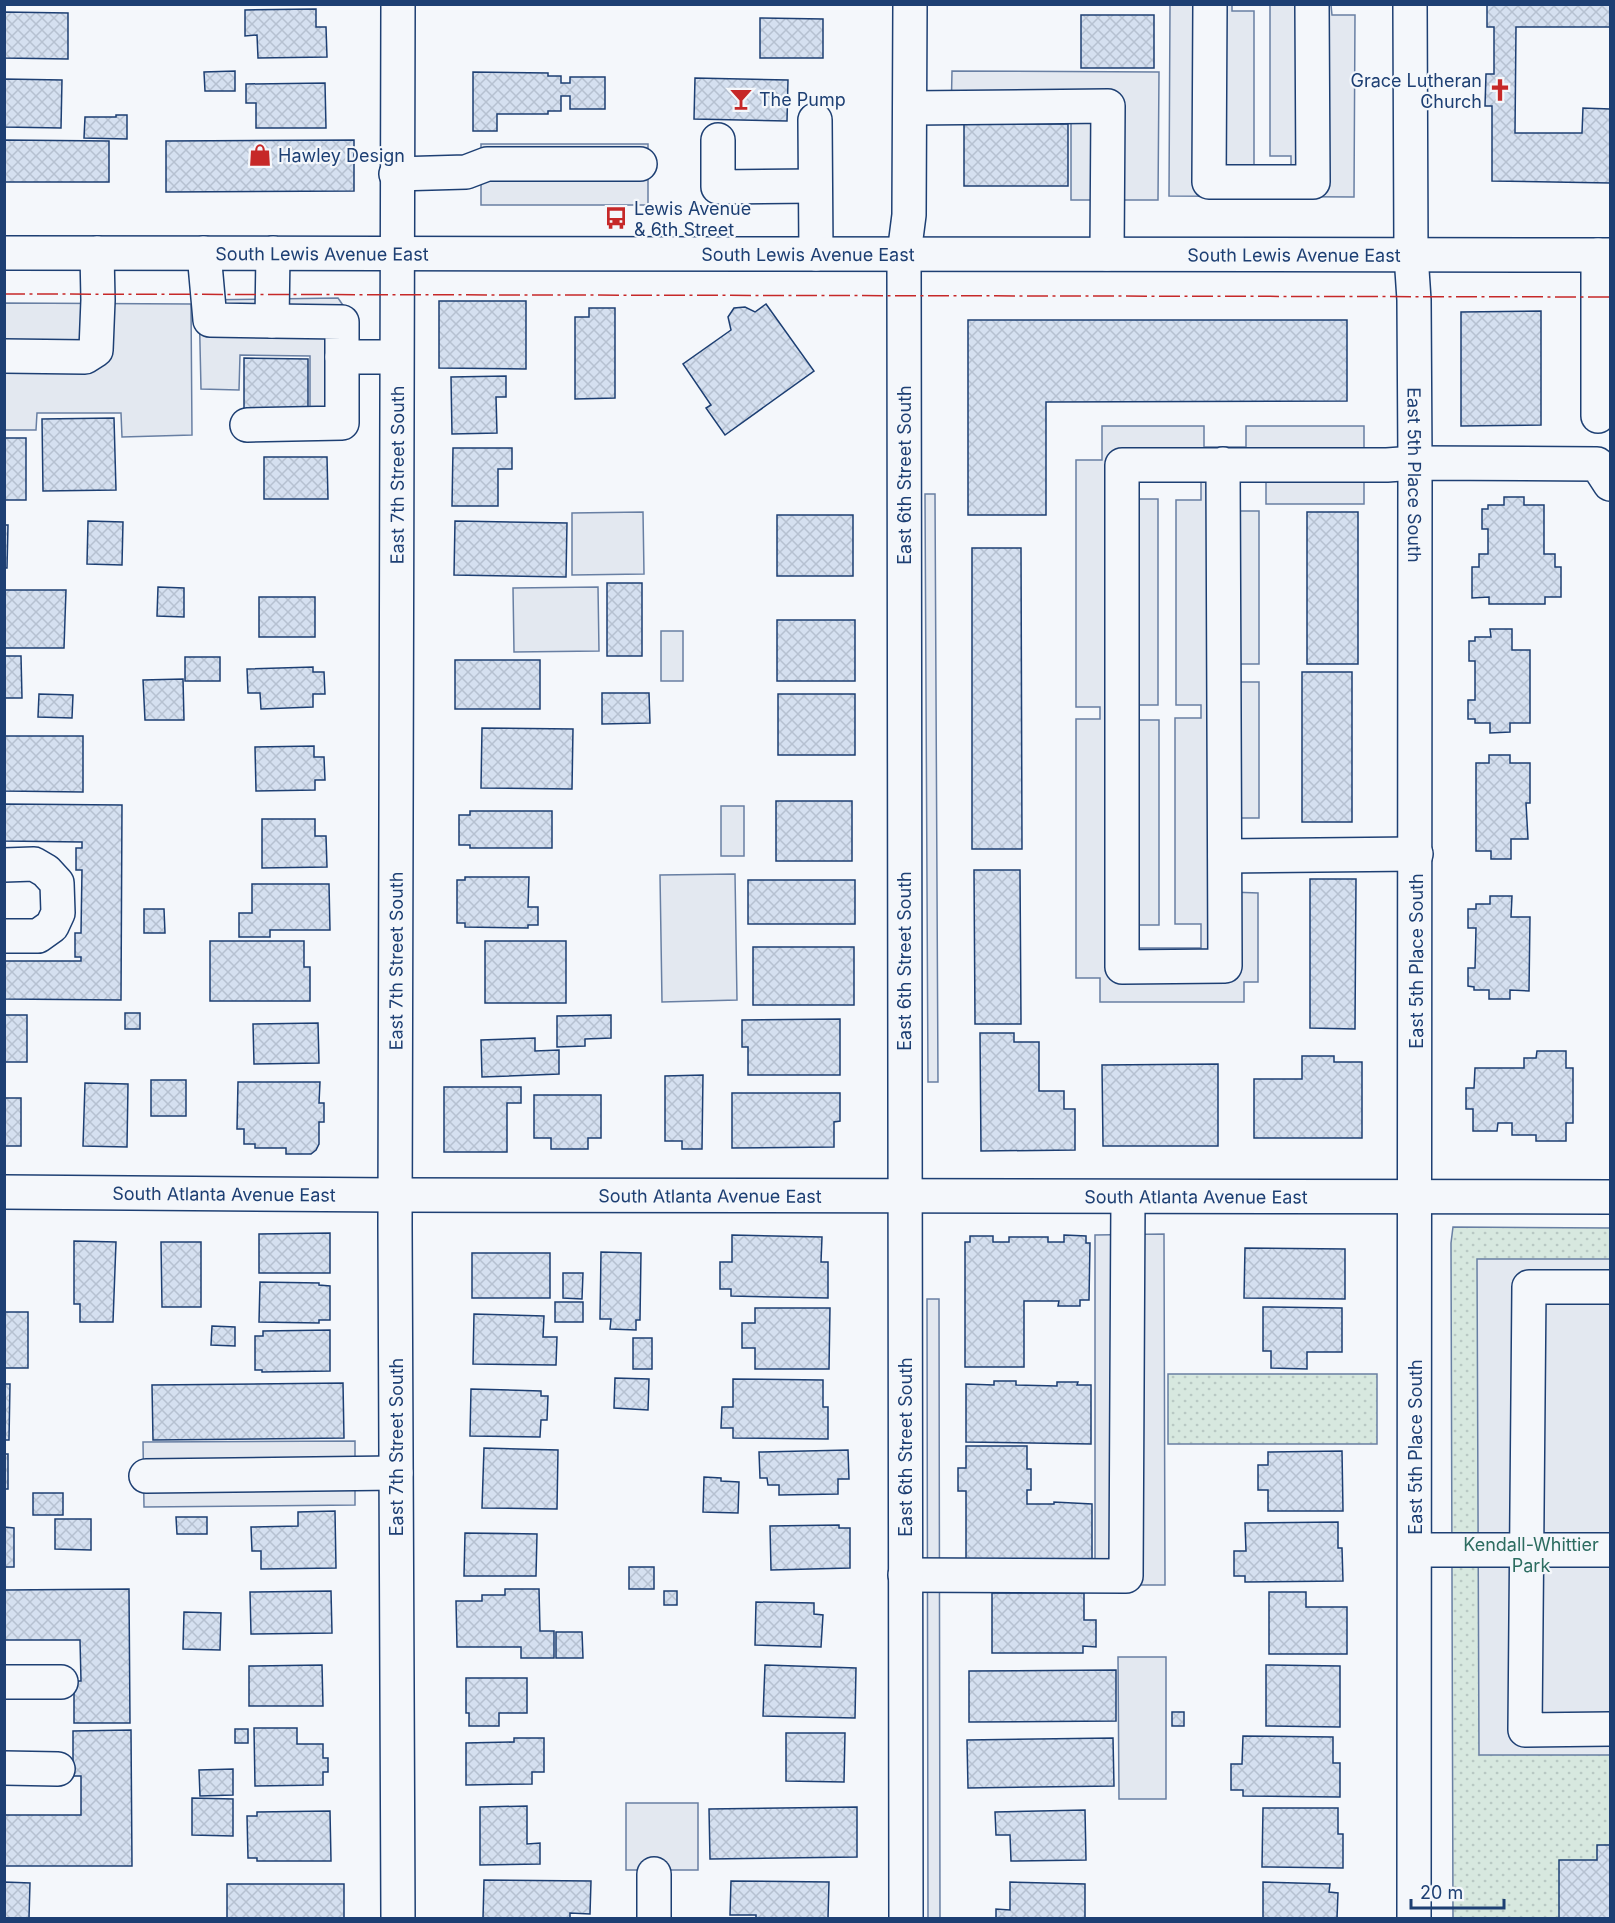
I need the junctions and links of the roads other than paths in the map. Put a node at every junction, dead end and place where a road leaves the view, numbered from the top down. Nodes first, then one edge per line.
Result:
1 (398, 4) edge
2 (910, 4) edge
3 (1210, 4) edge
4 (1312, 4) edge
5 (1410, 4) edge
6 (910, 108) junction
7 (815, 120) dead end
8 (718, 140) dead end
9 (640, 164) dead end
10 (396, 174) junction
11 (815, 186) junction
12 (4, 253) edge
13 (97, 253) junction
14 (204, 253) junction
15 (273, 253) junction
16 (396, 253) junction
17 (816, 254) junction
18 (903, 254) junction
19 (1107, 254) junction
20 (1411, 255) junction
21 (1604, 255) edge
22 (272, 321) junction
23 (4, 356) edge
24 (342, 357) junction
25 (396, 357) junction
26 (1598, 416) dead end
27 (247, 425) dead end
28 (1415, 463) junction
29 (1223, 464) junction
30 (1611, 484) edge
31 (1416, 854) junction
32 (1225, 856) junction
33 (4, 865) edge
34 (4, 936) edge
35 (4, 1192) edge
36 (395, 1195) junction
37 (904, 1197) junction
38 (1128, 1197) junction
39 (1416, 1197) junction
40 (1611, 1197) edge
41 (1611, 1287) edge
42 (396, 1473) junction
43 (146, 1476) dead end
44 (1415, 1550) junction
45 (1527, 1550) junction
46 (1611, 1550) edge
47 (905, 1575) junction
48 (4, 1682) edge
49 (61, 1682) dead end
50 (1611, 1729) edge
51 (4, 1768) edge
52 (58, 1769) dead end
53 (654, 1875) dead end
54 (1414, 1907) edge
55 (398, 1918) edge
56 (654, 1918) edge
57 (906, 1918) edge
58 (1439, 1918) edge

1 - 10 street, East 7th Street South
2 - 6 street, East 6th Street South
3 - 4 street
5 - 20 street, East 5th Place South
6 - 18 street, East 6th Street South
6 - 19 street
7 - 11 street
8 - 11 street
9 - 10 street
10 - 16 street, East 7th Street South
11 - 17 street
12 - 13 street, South Lewis Avenue East
13 - 14 street, South Lewis Avenue East
13 - 23 street
14 - 15 street, South Lewis Avenue East
14 - 22 street
15 - 16 street, South Lewis Avenue East
15 - 22 street
16 - 17 street, South Lewis Avenue East
16 - 25 street, East 7th Street South
17 - 18 street, South Lewis Avenue East
18 - 19 street, South Lewis Avenue East
18 - 37 street, East 6th Street South
19 - 20 street, South Lewis Avenue East
20 - 21 street, South Lewis Avenue East
20 - 28 street, East 5th Place South
21 - 26 street
22 - 24 street
24 - 25 street
24 - 27 street
25 - 36 street, East 7th Street South
28 - 29 street
28 - 30 street
28 - 31 street, East 5th Place South
29 - 32 street
29 - 32 street
31 - 32 street
31 - 39 street, East 5th Place South
33 - 34 street
35 - 36 street, South Atlanta Avenue East
36 - 37 street, South Atlanta Avenue East
36 - 42 street, East 7th Street South
37 - 38 street, South Atlanta Avenue East
37 - 47 street, East 6th Street South
38 - 39 street, South Atlanta Avenue East
38 - 47 street
39 - 40 street, South Atlanta Avenue East
39 - 44 street, East 5th Place South
41 - 45 street
42 - 43 street
42 - 55 street, East 7th Street South
44 - 45 street
44 - 54 street, East 5th Place South
45 - 46 street
45 - 50 street
47 - 57 street, East 6th Street South
48 - 49 street
51 - 52 street
53 - 56 street
54 - 58 street

